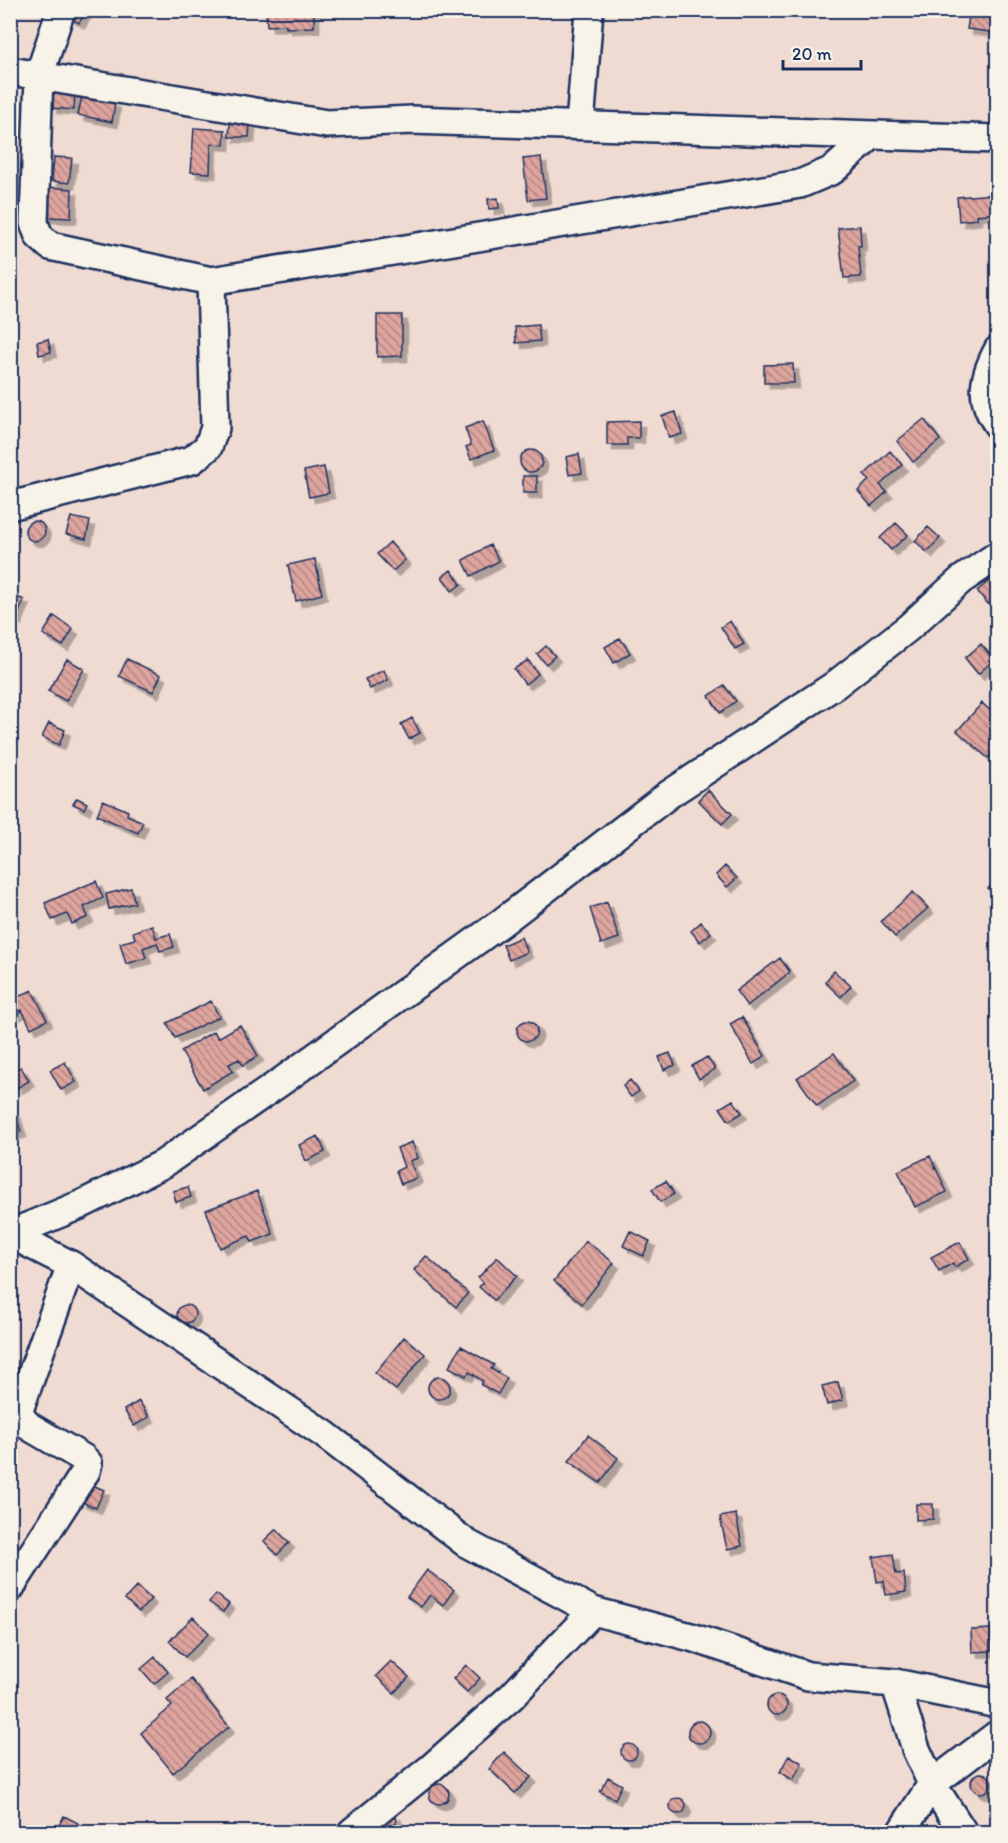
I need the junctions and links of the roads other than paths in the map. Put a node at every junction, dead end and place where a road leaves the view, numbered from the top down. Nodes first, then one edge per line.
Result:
1 (61, 10) edge
2 (589, 10) edge
3 (10, 71) edge
4 (39, 76) junction
5 (580, 125) junction
6 (872, 135) junction
7 (998, 138) edge
8 (211, 281) junction
9 (998, 350) edge
10 (998, 425) edge
11 (10, 506) edge
12 (998, 555) edge
13 (10, 1234) edge
14 (71, 1265) junction
15 (10, 1588) edge
16 (593, 1611) junction
17 (895, 1683) junction
18 (998, 1704) edge
19 (998, 1734) edge
20 (932, 1784) junction
21 (352, 1833) edge
22 (901, 1833) edge
23 (963, 1833) edge

1 - 4 street
2 - 5 street
3 - 4 street
4 - 5 street
4 - 8 street
5 - 6 street
6 - 7 street
6 - 8 street
8 - 11 street
9 - 10 street
12 - 13 street
13 - 14 street
14 - 15 street
14 - 16 street
16 - 17 street
16 - 21 street
17 - 18 street
17 - 20 street
19 - 20 street
20 - 22 street
20 - 23 street

